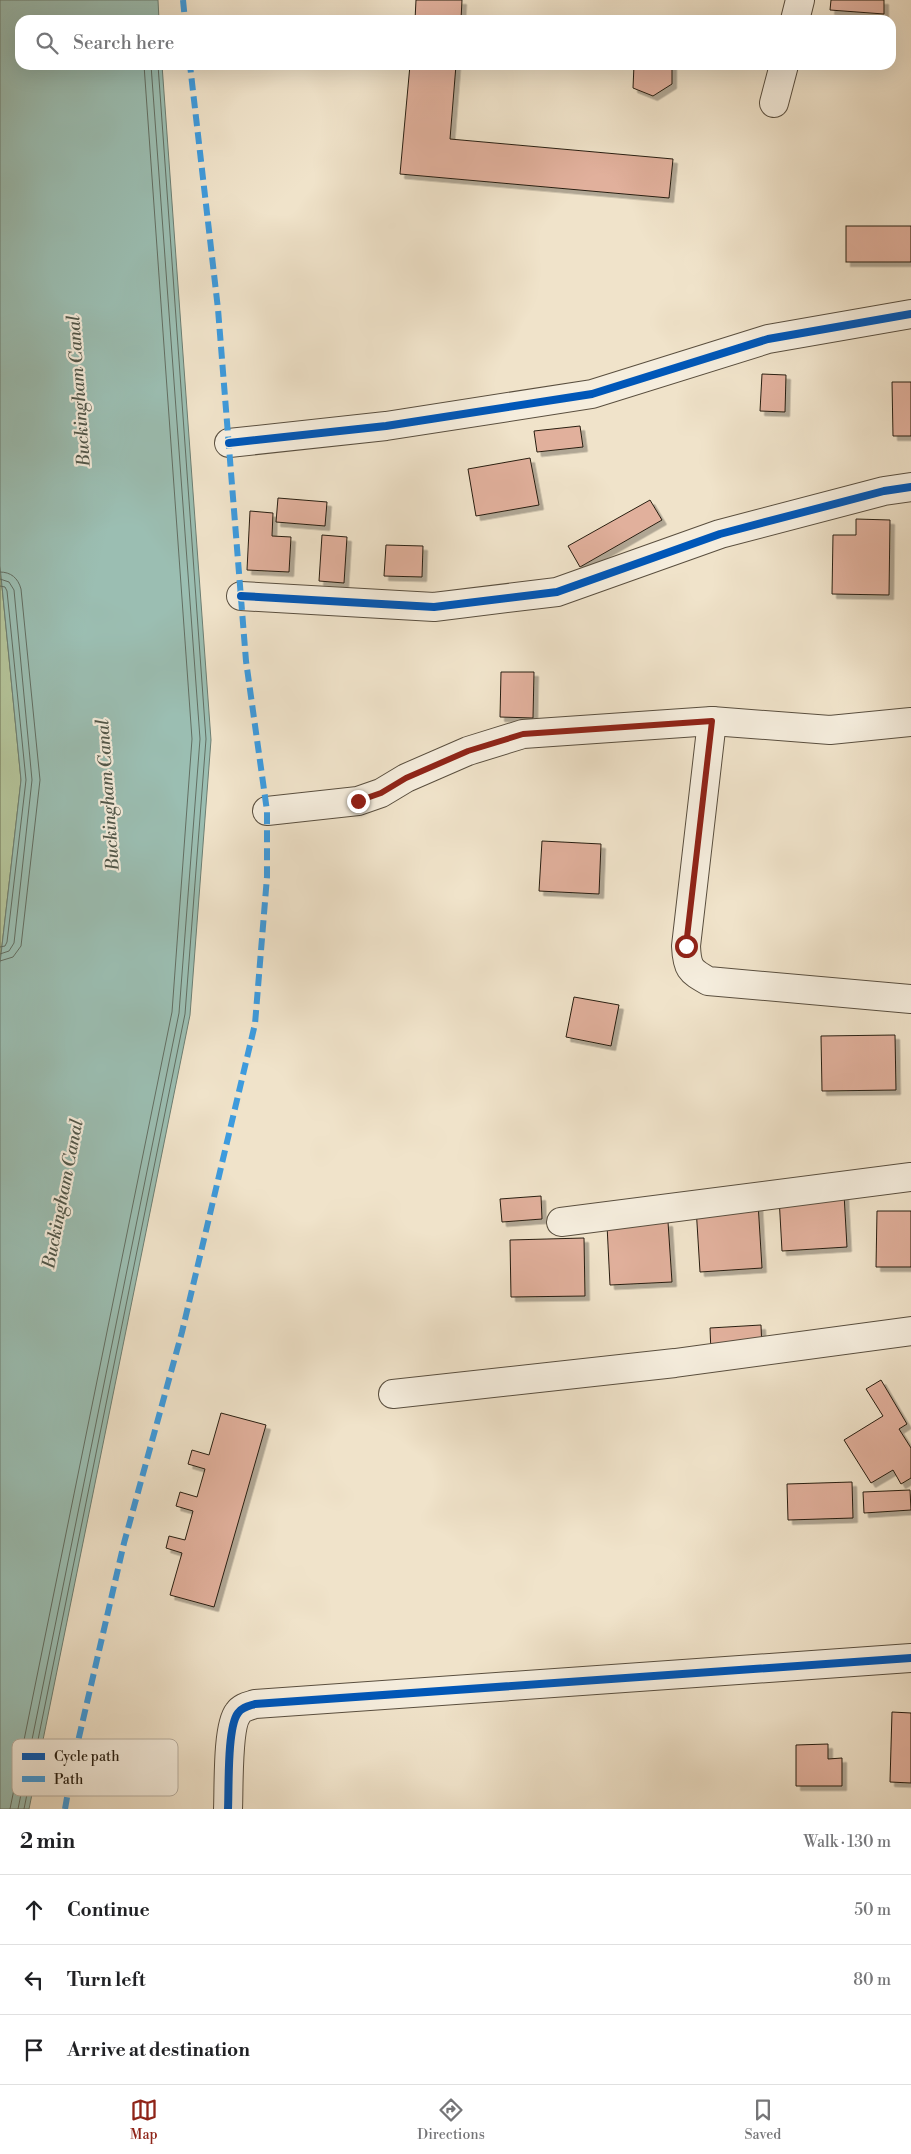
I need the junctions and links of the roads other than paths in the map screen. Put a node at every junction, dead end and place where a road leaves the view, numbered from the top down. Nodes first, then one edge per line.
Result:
1 (800, 0) edge
2 (796, 15) edge
3 (783, 70) edge
4 (774, 103) dead end
5 (911, 314) edge
6 (229, 443) dead end
7 (911, 487) edge
8 (241, 596) dead end
9 (712, 721) junction
10 (911, 722) edge
11 (267, 811) dead end
12 (911, 999) edge
13 (911, 1177) edge
14 (561, 1222) dead end
15 (911, 1331) edge
16 (393, 1394) dead end
17 (911, 1658) edge
18 (228, 1809) edge

1 - 2 street
3 - 4 street
5 - 6 street
7 - 8 street
9 - 10 street
9 - 11 street
9 - 12 street
13 - 14 street
15 - 16 street
17 - 18 street

